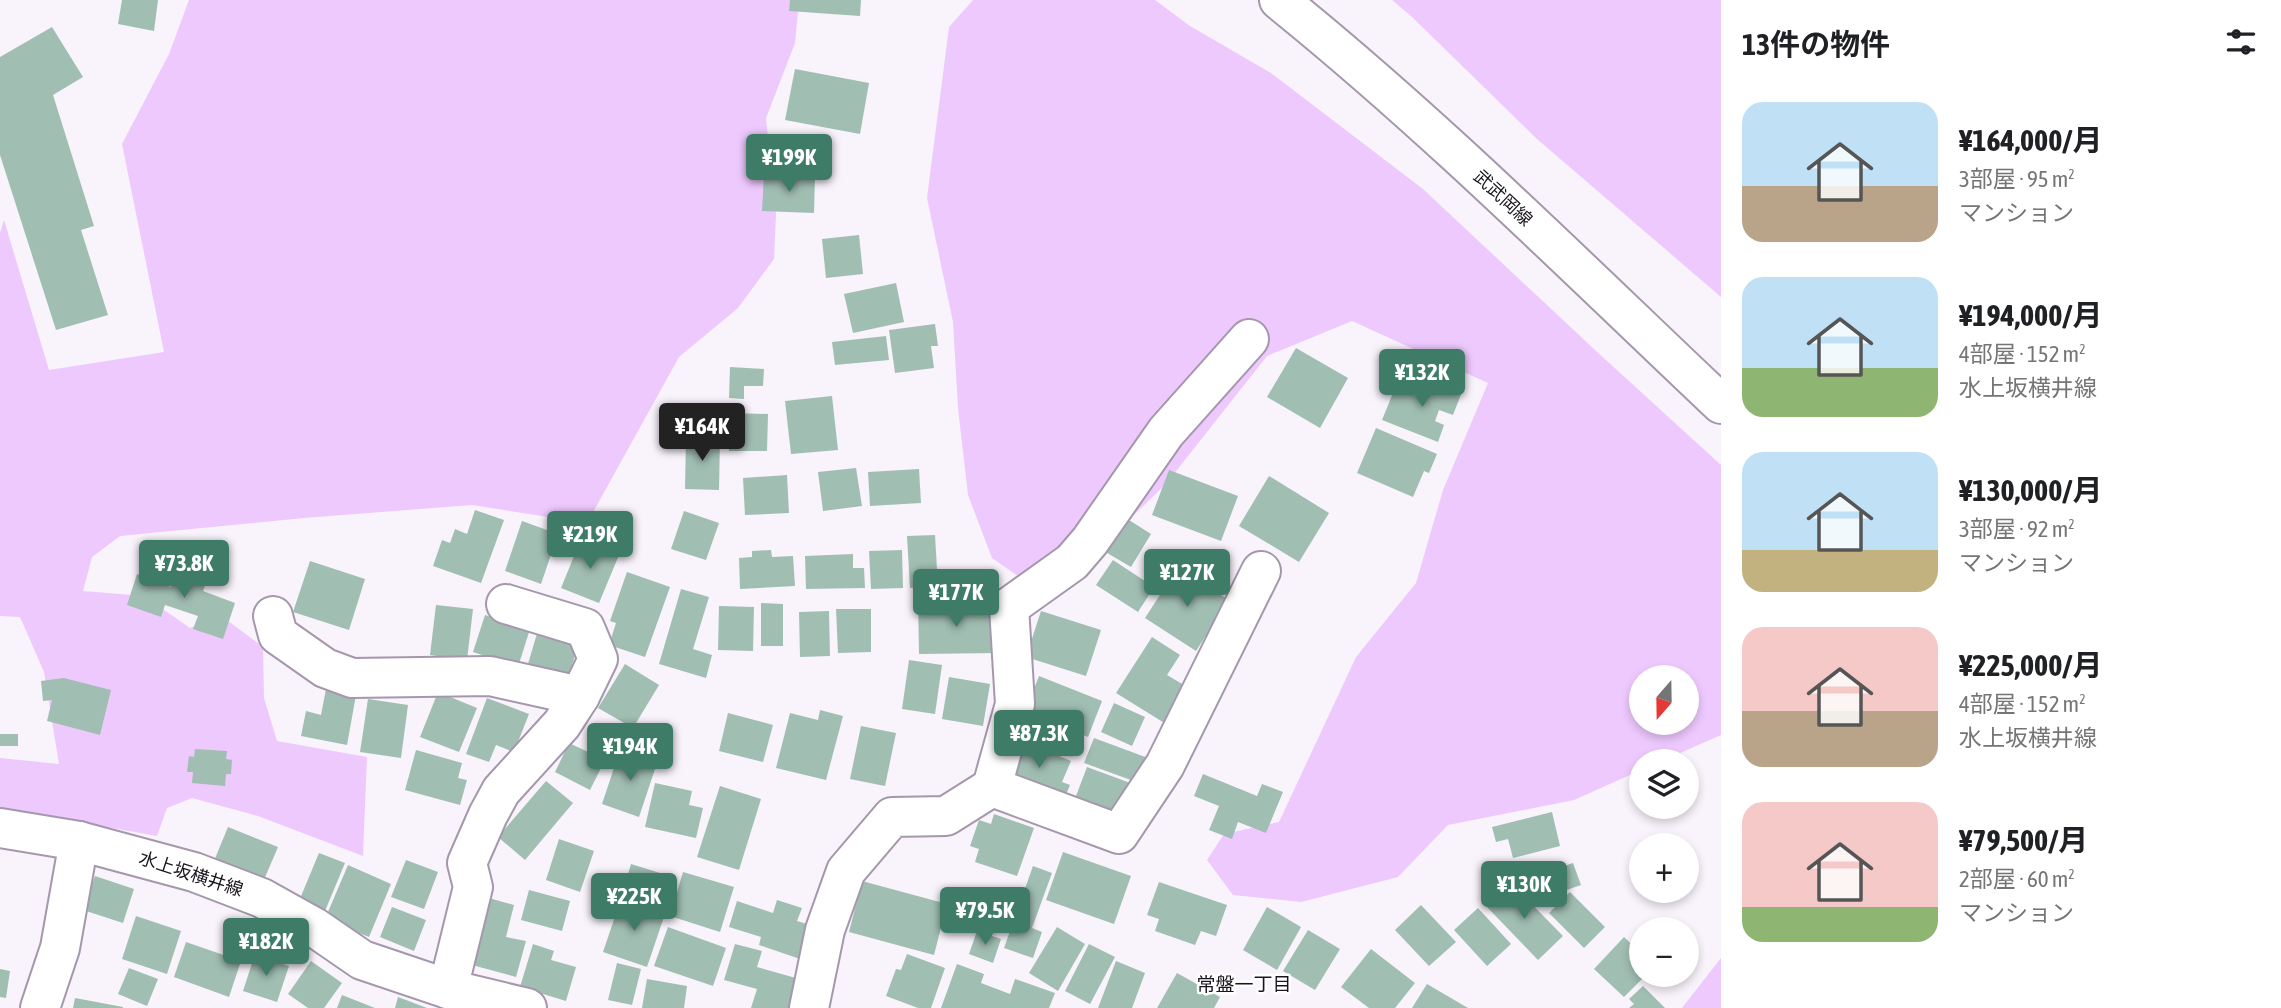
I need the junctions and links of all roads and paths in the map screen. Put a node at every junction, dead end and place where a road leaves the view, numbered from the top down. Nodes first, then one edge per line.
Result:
1 (1279, 0) edge
2 (1249, 339) dead end
3 (1721, 404) edge
4 (1261, 572) dead end
5 (506, 604) dead end
6 (273, 616) dead end
7 (580, 696) junction
8 (992, 787) junction
9 (0, 828) edge
10 (79, 841) junction
11 (448, 989) junction
12 (40, 1008) edge
13 (527, 1008) edge
14 (809, 1008) edge

1 - 3 street, 武武岡線
2 - 8 street
4 - 8 street
5 - 7 street
6 - 7 street
7 - 11 street
8 - 14 street
9 - 10 street, 水上坂横井線
10 - 11 street, 水上坂横井線
10 - 12 street
11 - 13 street, 水上坂横井線

